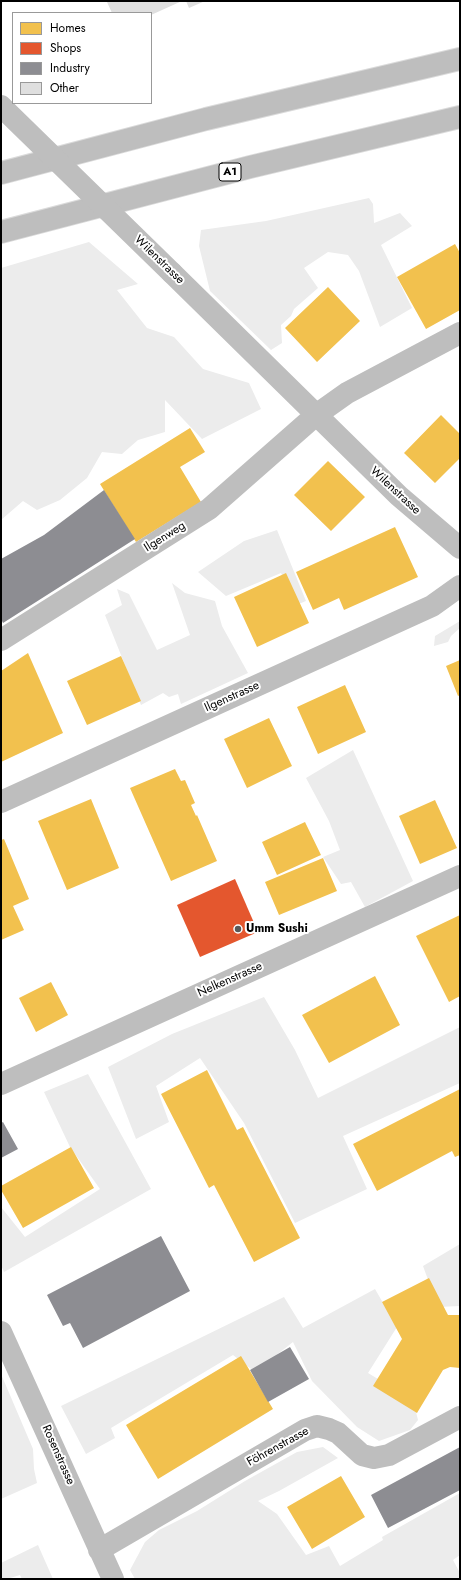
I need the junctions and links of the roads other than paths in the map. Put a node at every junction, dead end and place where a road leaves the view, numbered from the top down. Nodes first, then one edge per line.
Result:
1 (460, 59) edge
2 (1, 106) edge
3 (460, 117) edge
4 (1, 174) edge
5 (1, 232) edge
6 (460, 333) edge
7 (316, 415) junction
8 (460, 548) edge
9 (460, 586) edge
10 (1, 640) edge
11 (1, 802) edge
12 (460, 876) edge
13 (1, 1084) edge
14 (1, 1332) edge
15 (460, 1417) edge
16 (99, 1550) junction
17 (113, 1579) edge

1 - 4 main road
2 - 7 main road, Wilenstrasse, bridge
3 - 5 main road, A1
6 - 7 main road
7 - 8 main road, Wilenstrasse
7 - 10 main road, Ilgenweg
9 - 11 main road, Ilgenstrasse
12 - 13 main road, Nelkenstrasse
14 - 16 main road, Rosenstrasse
15 - 16 main road, Föhrenstrasse
16 - 17 main road, Rosenstrasse

